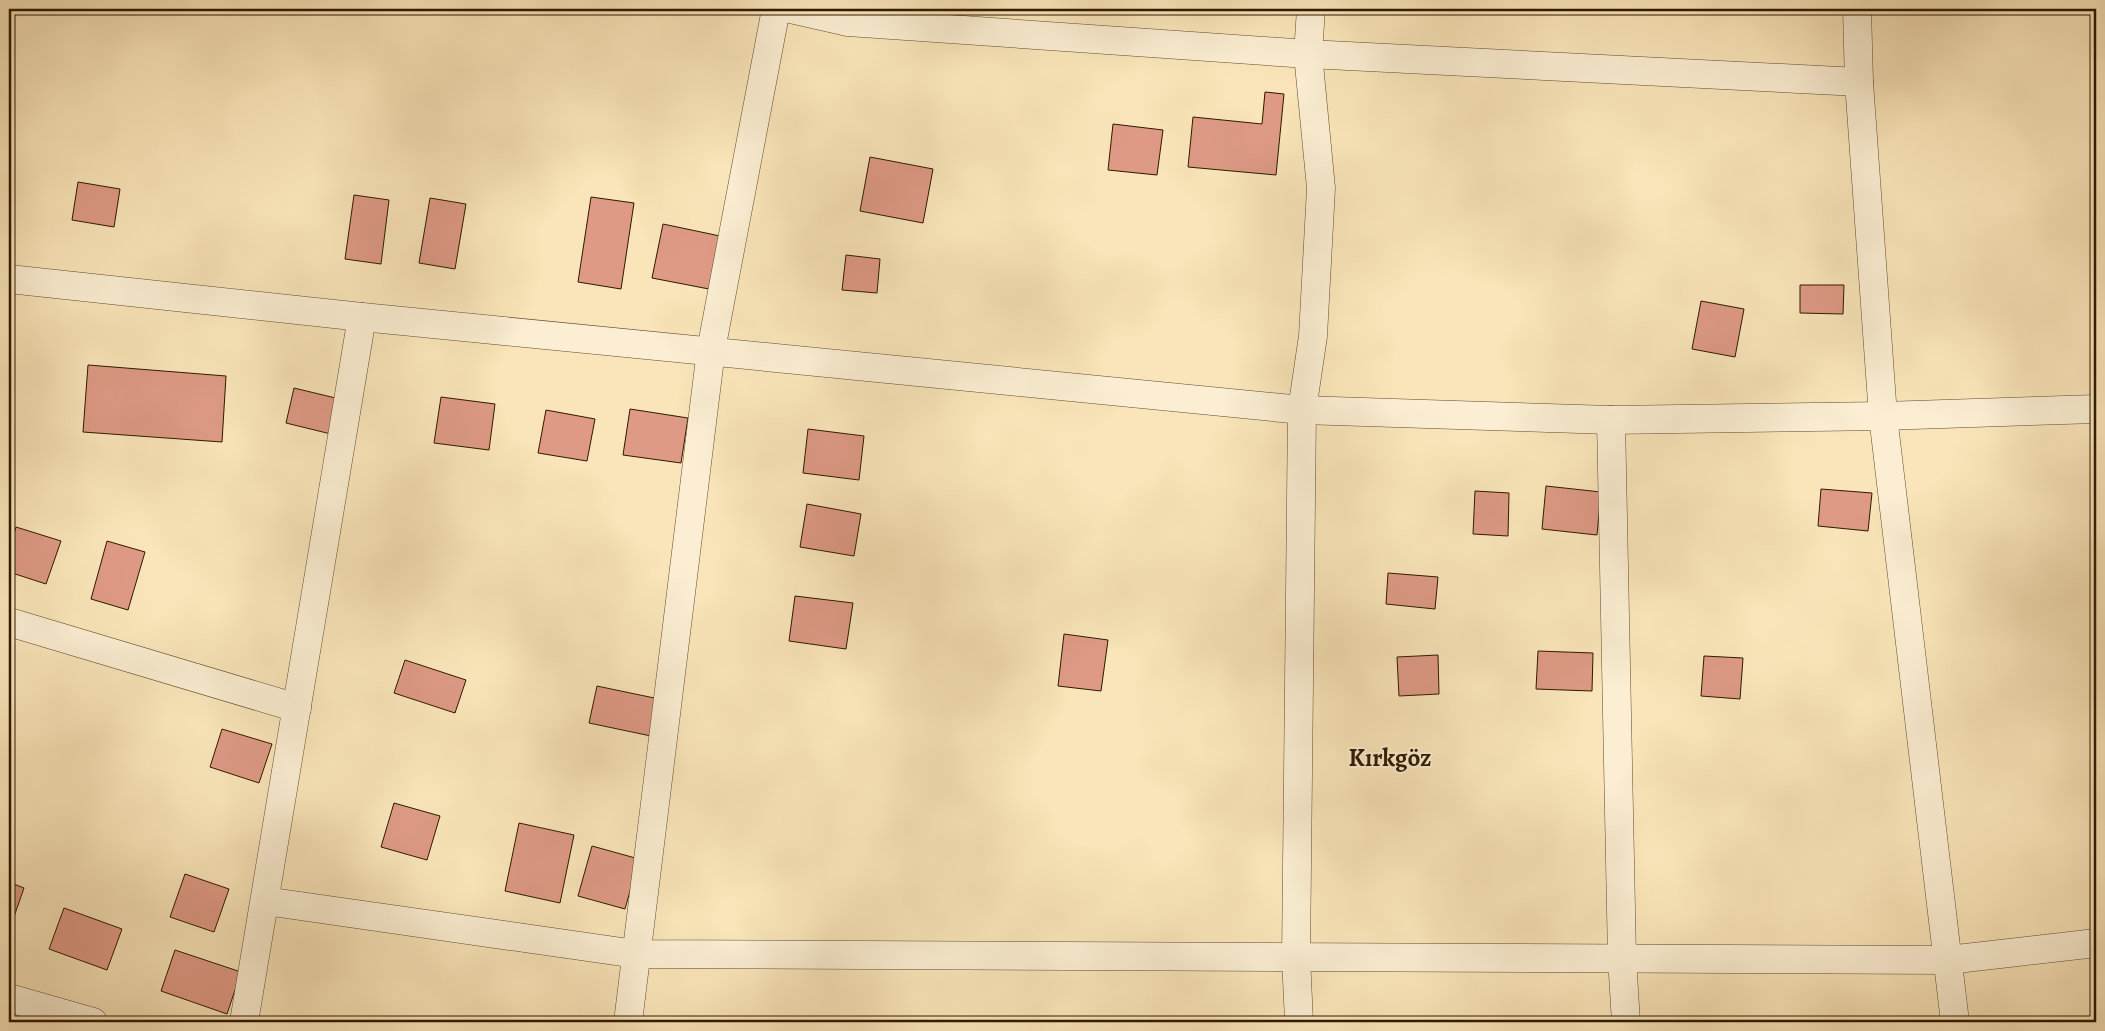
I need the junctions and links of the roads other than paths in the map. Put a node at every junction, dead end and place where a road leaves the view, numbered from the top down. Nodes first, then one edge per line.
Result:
1 (776, 9) edge
2 (791, 9) edge
3 (1311, 9) edge
4 (1857, 9) edge
5 (1308, 54) junction
6 (1859, 82) junction
7 (9, 280) edge
8 (362, 317) junction
9 (711, 350) junction
10 (2096, 409) edge
11 (1302, 410) junction
12 (1883, 416) junction
13 (1611, 420) junction
14 (9, 622) edge
15 (297, 708) junction
16 (264, 901) junction
17 (2096, 944) edge
18 (636, 954) junction
19 (1296, 957) junction
20 (1622, 958) junction
21 (1948, 960) junction
22 (9, 998) edge
23 (93, 1022) edge
24 (244, 1022) edge
25 (628, 1022) edge
26 (1299, 1022) edge
27 (1626, 1022) edge
28 (1955, 1022) edge

1 - 9 street
2 - 5 street
3 - 5 street
4 - 6 street
5 - 6 street
5 - 11 street
6 - 12 street
7 - 8 street
8 - 9 street
8 - 15 street
9 - 11 street
9 - 18 street
10 - 12 street
11 - 13 street
11 - 19 street
12 - 13 street
12 - 21 street
13 - 20 street
14 - 15 street
15 - 16 street
16 - 18 street
16 - 24 street
17 - 21 street
18 - 19 street
18 - 25 street
19 - 20 street
19 - 26 street
20 - 21 street
20 - 27 street
21 - 28 street
22 - 23 street

